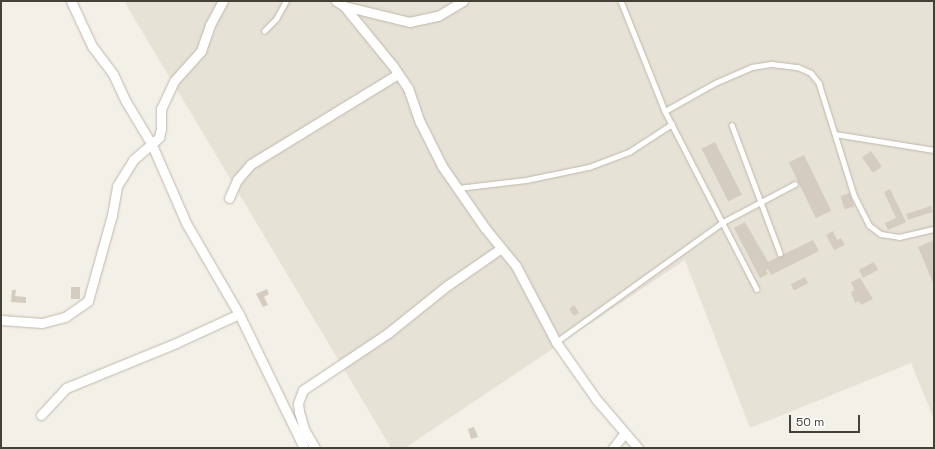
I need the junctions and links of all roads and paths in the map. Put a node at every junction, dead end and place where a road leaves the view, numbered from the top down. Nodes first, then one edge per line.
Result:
1 (71, 1) edge
2 (223, 1) edge
3 (286, 1) edge
4 (464, 1) edge
5 (621, 1) edge
6 (340, 3) edge
7 (264, 31) dead end
8 (398, 74) junction
9 (665, 111) junction
10 (672, 124) junction
11 (732, 125) dead end
12 (835, 134) junction
13 (152, 145) junction
14 (934, 150) edge
15 (795, 184) dead end
16 (458, 188) junction
17 (229, 198) dead end
18 (761, 200) junction
19 (723, 222) junction
20 (934, 229) edge
21 (500, 249) junction
22 (780, 253) dead end
23 (757, 289) dead end
24 (239, 314) junction
25 (1, 320) edge
26 (556, 342) junction
27 (41, 415) dead end
28 (624, 434) junction
29 (304, 448) edge
30 (315, 448) edge
31 (613, 448) edge
32 (638, 448) edge

1 - 13 street
2 - 13 street
3 - 7 lane
4 - 6 street
5 - 9 lane
6 - 8 street
8 - 16 street
8 - 17 street
9 - 10 lane
9 - 12 lane
10 - 16 lane
10 - 19 lane
11 - 18 lane
12 - 14 lane
12 - 20 lane
13 - 24 street
13 - 25 street
15 - 18 lane
16 - 21 street
18 - 19 lane
18 - 22 lane
19 - 23 lane
19 - 26 lane
21 - 26 street
21 - 30 street
24 - 27 street
24 - 29 street
26 - 28 street
28 - 31 street
28 - 32 street

